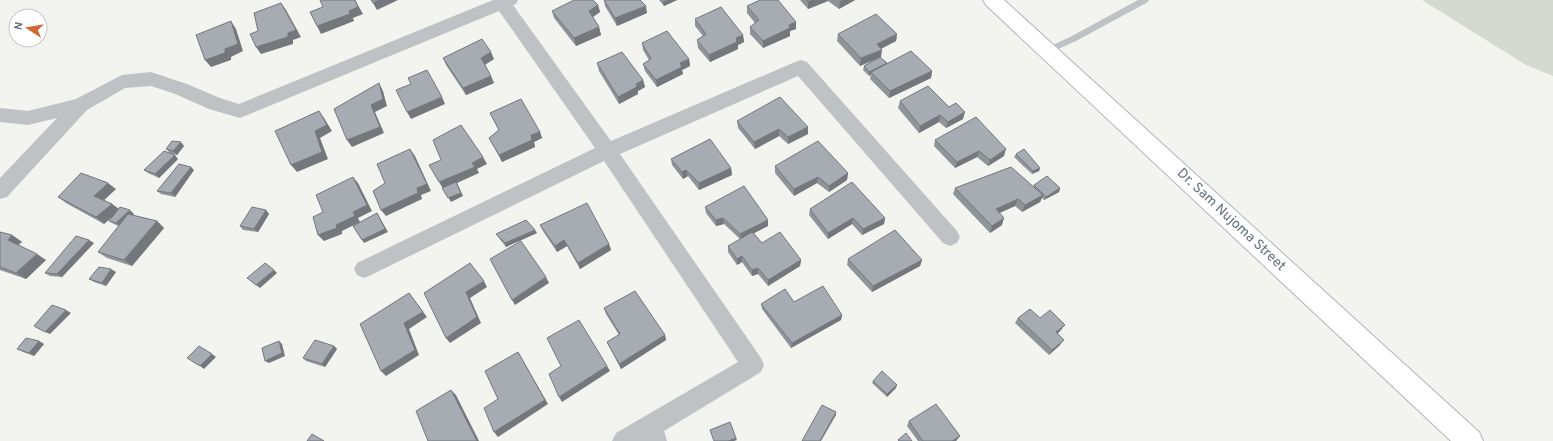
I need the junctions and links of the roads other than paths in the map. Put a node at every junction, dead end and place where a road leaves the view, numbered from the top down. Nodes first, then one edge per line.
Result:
1 (992, 0) edge
2 (1145, 0) edge
3 (506, 2) edge
4 (1047, 51) junction
5 (81, 106) junction
6 (0, 115) edge
7 (607, 151) junction
8 (0, 191) edge
9 (950, 237) dead end
10 (364, 269) dead end
11 (653, 434) edge
12 (624, 441) edge
13 (1470, 441) edge

1 - 4 street, Dr. Sam Nujoma Street
2 - 4 lane
3 - 5 street
3 - 7 street
4 - 13 street, Dr. Sam Nujoma Street
5 - 6 street
5 - 8 street
7 - 9 street
7 - 10 street
7 - 11 street
11 - 12 street

